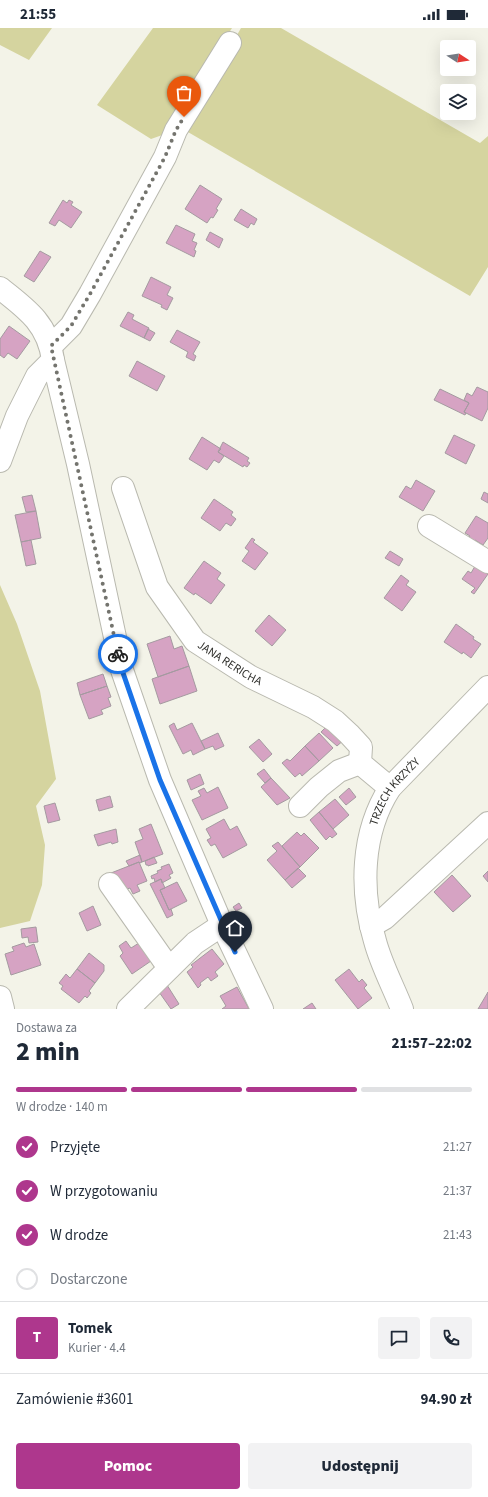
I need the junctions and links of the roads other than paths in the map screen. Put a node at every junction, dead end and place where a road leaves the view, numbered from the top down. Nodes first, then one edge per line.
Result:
1 (230, 43) dead end
2 (0, 288) edge
3 (52, 353) junction
4 (0, 462) edge
5 (123, 488) dead end
6 (430, 526) dead end
7 (488, 562) edge
8 (488, 687) edge
9 (360, 763) junction
10 (390, 788) junction
11 (300, 806) dead end
12 (488, 823) edge
13 (110, 884) dead end
14 (222, 926) junction
15 (371, 926) junction
16 (169, 968) junction
17 (0, 997) edge
18 (3, 1009) edge
19 (128, 1009) edge
20 (262, 1009) edge
21 (402, 1009) edge

1 - 3 street
2 - 3 street
3 - 4 street
3 - 14 street
5 - 9 street, JANA RERICHA
6 - 7 street
8 - 10 street, TRZECH KRZYŻY
9 - 10 street
9 - 11 street
10 - 15 street, TRZECH KRZYŻY
12 - 15 street
13 - 16 street
14 - 16 street
14 - 20 street
15 - 21 street, TRZECH KRZYŻY
16 - 19 street
17 - 18 street

